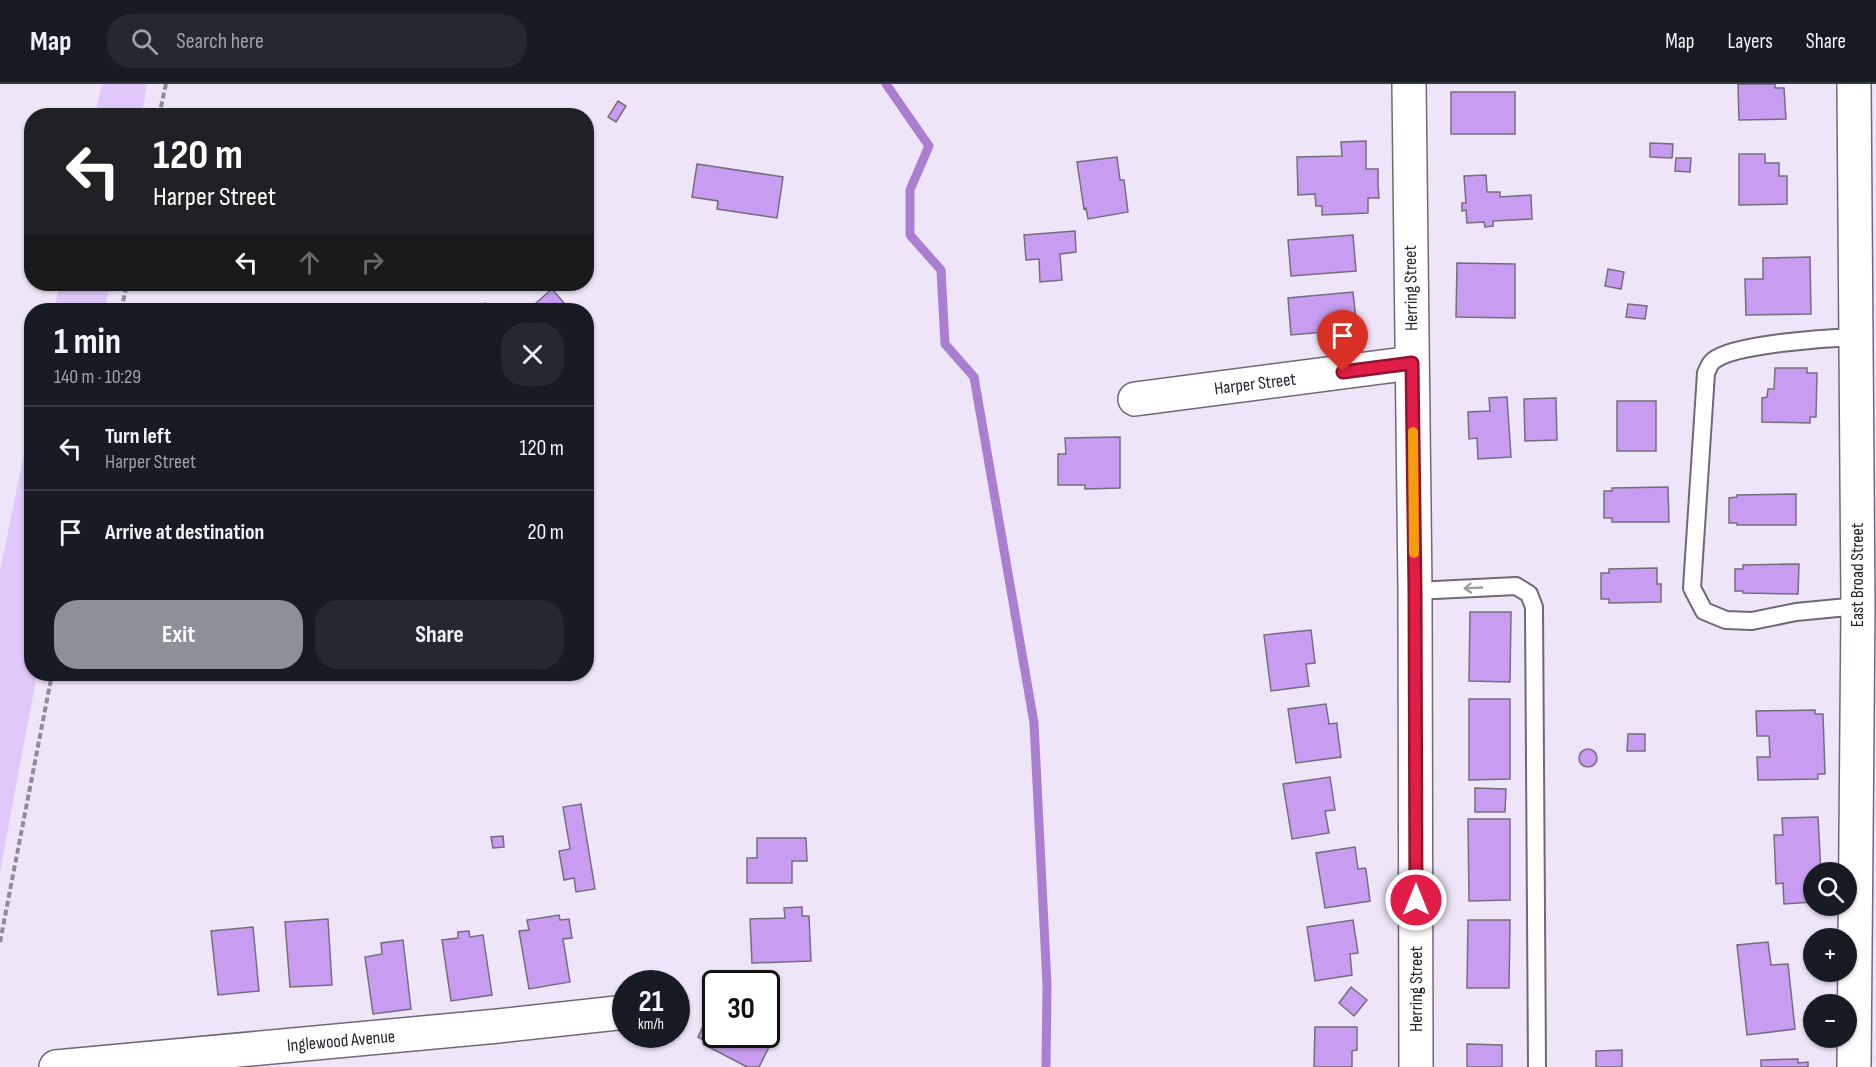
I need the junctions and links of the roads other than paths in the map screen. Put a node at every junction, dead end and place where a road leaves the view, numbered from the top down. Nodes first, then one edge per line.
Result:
1 (1408, 84) edge
2 (1854, 84) edge
3 (1855, 337) junction
4 (1412, 363) junction
5 (1135, 399) dead end
6 (1415, 591) junction
7 (1858, 606) junction
8 (612, 1014) edge
9 (56, 1067) edge
10 (1416, 1067) edge
11 (1537, 1067) edge
12 (1854, 1067) edge

1 - 4 street, Herring Street
2 - 3 street, East Broad Street
3 - 7 street, East Broad Street
3 - 7 lane
4 - 5 street, Harper Street
4 - 6 street, Herring Street
6 - 10 street, Herring Street
11 -> 6 lane
7 - 12 street, East Broad Street
8 - 9 street, Inglewood Avenue

